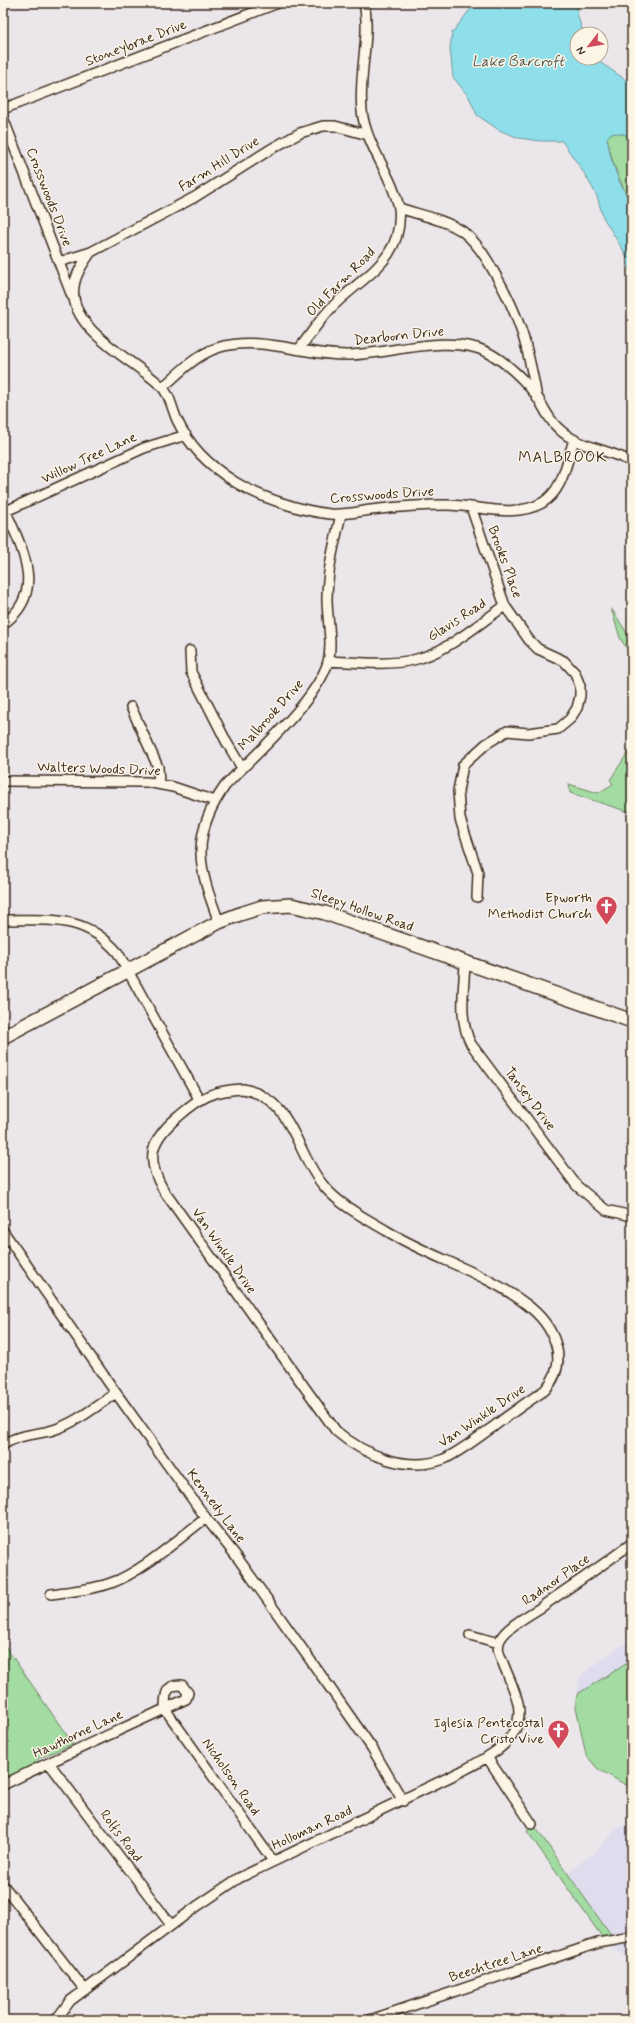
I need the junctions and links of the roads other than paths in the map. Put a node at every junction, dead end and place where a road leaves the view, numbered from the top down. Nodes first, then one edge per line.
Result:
1 (278, 3) edge
2 (364, 3) edge
3 (263, 6) edge
4 (3, 110) edge
5 (3, 118) edge
6 (368, 135) junction
7 (399, 208) junction
8 (91, 252) junction
9 (59, 262) junction
10 (74, 302) junction
11 (298, 349) junction
12 (163, 387) junction
13 (537, 398) junction
14 (186, 435) junction
15 (574, 440) junction
16 (632, 462) edge
17 (471, 507) junction
18 (4, 508) edge
19 (341, 514) junction
20 (505, 606) junction
21 (3, 624) edge
22 (190, 651) dead end
23 (328, 661) junction
24 (131, 707) dead end
25 (242, 768) junction
26 (3, 781) edge
27 (159, 784) junction
28 (215, 801) junction
29 (478, 897) dead end
30 (3, 920) edge
31 (219, 922) junction
32 (465, 963) junction
33 (128, 971) junction
34 (632, 1021) edge
35 (3, 1037) edge
36 (199, 1100) junction
37 (632, 1216) edge
38 (3, 1231) edge
39 (116, 1394) junction
40 (3, 1445) edge
41 (206, 1518) junction
42 (632, 1543) edge
43 (51, 1594) dead end
44 (470, 1635) dead end
45 (499, 1643) junction
46 (165, 1709) joint
47 (487, 1757) junction
48 (49, 1763) junction
49 (3, 1785) edge
50 (403, 1800) junction
51 (532, 1824) dead end
52 (273, 1861) junction
53 (3, 1885) edge
54 (171, 1925) junction
55 (632, 1937) edge
56 (85, 1990) junction
57 (56, 2020) edge
58 (370, 2020) edge

1 - 3 street, Stoneybrae Drive
2 - 6 street, Old Farm Road
3 - 4 street, Stoneybrae Drive
5 - 9 street, Crosswoods Drive
6 - 7 street, Old Farm Road
6 - 8 street, Farm Hill Drive
7 - 11 street, Old Farm Road
7 - 13 street
8 - 9 street, Crosswoods Drive
8 - 10 street, Crosswoods Drive
9 - 10 street
10 - 12 street, Crosswoods Drive
11 - 12 street, Dearborn Drive
11 - 13 street, Dearborn Drive
12 - 14 street, Crosswoods Drive
13 - 15 street, Dearborn Drive
14 - 18 street, Willow Tree Lane
14 - 19 street, Crosswoods Drive
15 - 16 street, Dearborn Drive
15 - 17 street, Crosswoods Drive
17 - 19 street, Crosswoods Drive
17 - 20 street, Brooks Place
18 - 21 street
19 - 23 street, Malbrook Drive
20 - 23 street, Glavis Road
20 - 29 street, Brooks Place
22 - 25 street
23 - 25 street, Malbrook Drive
24 - 27 street
25 - 28 street, Malbrook Drive
26 - 27 street, Walters Woods Drive
27 - 28 street, Walters Woods Drive
28 - 31 street, Malbrook Drive
30 - 33 street
31 - 32 main road, Sleepy Hollow Road
31 - 33 main road, Sleepy Hollow Road
32 - 34 main road, Sleepy Hollow Road
32 - 37 street, Tansey Drive
33 - 35 main road, Sleepy Hollow Road
33 - 36 street
36 - 36 street, Van Winkle Drive
38 - 39 street, Kennedy Lane
39 - 40 street
39 - 41 street, Kennedy Lane
41 - 43 street
41 - 50 street, Kennedy Lane
42 - 45 street, Radnor Place
44 - 45 street
45 - 47 street, Holloman Road
46 - 48 street, Hawthorne Lane
46 - 52 street, Nicholson Road
47 - 50 street, Holloman Road
47 - 51 street
48 - 49 street, Hawthorne Lane
48 - 54 street, Rolfs Road
50 - 52 street, Holloman Road
52 - 54 street, Holloman Road
53 - 56 street
54 - 56 street, Holloman Road
55 - 58 street, Beechtree Lane
56 - 57 street, Holloman Road

